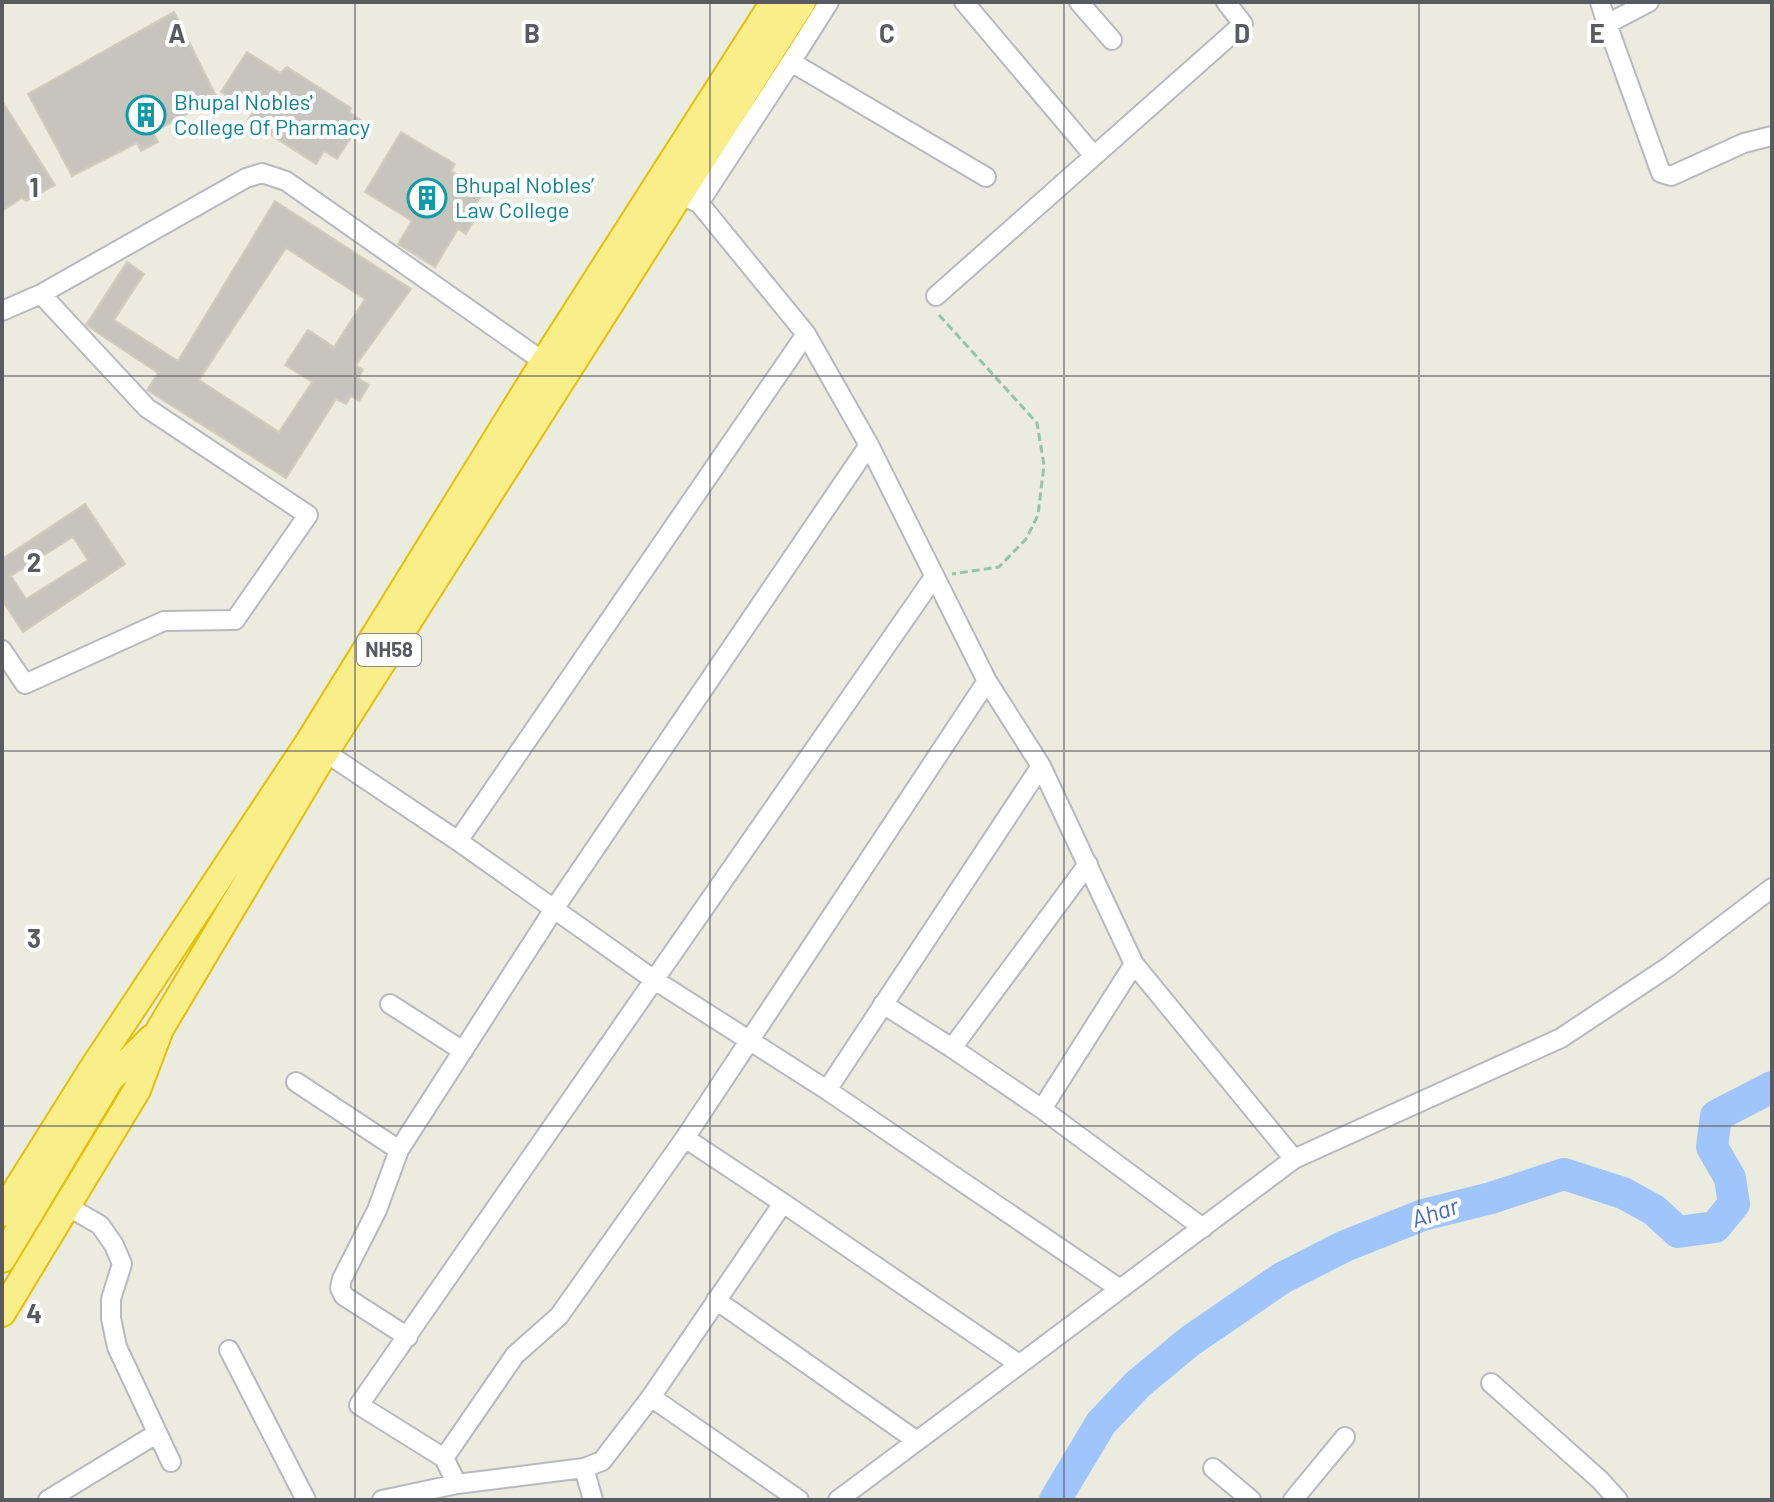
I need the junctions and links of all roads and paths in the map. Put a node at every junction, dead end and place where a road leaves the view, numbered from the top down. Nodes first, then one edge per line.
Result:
1 (774, 2) edge
2 (802, 2) edge
3 (829, 2) edge
4 (964, 2) edge
5 (1079, 2) edge
6 (1226, 2) edge
7 (1600, 2) edge
8 (1649, 2) edge
9 (1607, 24) junction
10 (1112, 40) dead end
11 (791, 62) junction
12 (1772, 136) edge
13 (1094, 156) junction
14 (986, 177) dead end
15 (689, 199) junction
16 (41, 294) junction
17 (936, 296) joint
18 (2, 311) edge
19 (806, 334) junction
20 (553, 368) junction
21 (869, 445) junction
22 (934, 577) junction
23 (2, 650) edge
24 (987, 681) junction
25 (317, 747) junction
26 (1041, 766) junction
27 (458, 841) junction
28 (1088, 864) junction
29 (1772, 888) edge
30 (554, 909) junction
31 (1134, 964) junction
32 (653, 979) junction
33 (390, 1004) dead end
34 (883, 1004) junction
35 (130, 1016) junction
36 (160, 1029) junction
37 (749, 1041) junction
38 (952, 1048) junction
39 (463, 1051) junction
40 (110, 1079) junction
41 (296, 1082) dead end
42 (827, 1090) junction
43 (1042, 1109) junction
44 (685, 1138) junction
45 (399, 1150) junction
46 (1294, 1159) junction
47 (783, 1203) junction
48 (67, 1206) junction
49 (2, 1213) edge
50 (1203, 1228) junction
51 (2, 1259) edge
52 (1120, 1289) junction
53 (716, 1300) junction
54 (2, 1313) edge
55 (408, 1337) junction
56 (229, 1350) dead end
57 (1019, 1364) junction
58 (1491, 1383) dead end
59 (651, 1397) junction
60 (156, 1434) junction
61 (1345, 1437) dead end
62 (917, 1441) junction
63 (444, 1458) junction
64 (171, 1462) dead end
65 (584, 1468) junction
66 (1213, 1468) dead end
67 (466, 1489) edge
68 (48, 1500) edge
69 (306, 1500) edge
70 (382, 1500) edge
71 (593, 1500) edge
72 (799, 1500) edge
73 (838, 1500) edge
74 (1251, 1500) edge
75 (1293, 1500) edge
76 (1618, 1500) edge

1 - 20 highway, NH58
2 - 15 highway, NH58
3 - 11 street
4 - 13 street
5 - 10 street
6 - 13 street
7 - 9 street
8 - 9 street
9 - 12 street
11 - 14 street
11 - 15 street
13 - 17 street
15 - 19 street
15 - 20 highway, NH58
16 - 18 street
16 - 20 street
16 - 23 street
17 - 22 path
19 - 21 street
19 - 27 street
20 - 25 highway, NH58
21 - 22 street
21 - 30 street
22 - 24 street
22 - 32 street
24 - 26 street
24 - 37 street
25 - 27 street
25 - 35 highway, NH58
25 - 36 highway, NH58
26 - 28 street
26 - 34 street
27 - 30 street
28 - 31 street
28 - 38 street
29 - 46 street
30 - 32 street
30 - 39 street
31 - 43 street
31 - 46 street
32 - 37 street
32 - 55 street
33 - 39 street
34 - 38 street
34 - 42 street
35 - 40 highway
35 - 49 highway, NH58
36 - 40 highway
36 - 48 highway, NH58
37 - 42 street
37 - 44 street
38 - 43 street
39 - 45 street
40 - 51 highway
41 - 45 street
42 - 52 street
43 - 50 street
44 - 47 street
44 - 63 street
45 - 55 street
46 - 50 street
47 - 53 street
47 - 57 street
48 - 54 highway, NH58
48 - 60 street
50 - 52 street
52 - 57 street
53 - 59 street
53 - 62 street
55 - 63 street
56 - 69 street
57 - 62 street
58 - 76 street
59 - 65 street
59 - 72 street
60 - 64 street
60 - 68 street
61 - 75 street
62 - 73 street
63 - 67 street
65 - 67 street
65 - 71 street
66 - 74 street
67 - 70 street

